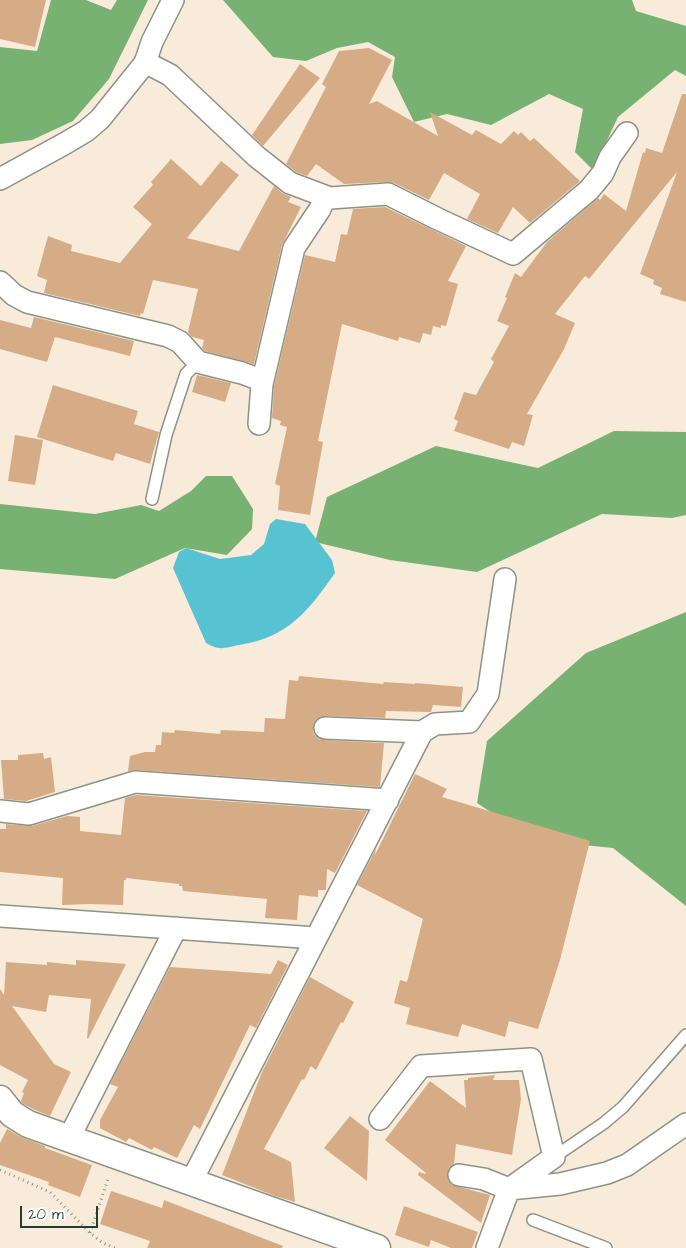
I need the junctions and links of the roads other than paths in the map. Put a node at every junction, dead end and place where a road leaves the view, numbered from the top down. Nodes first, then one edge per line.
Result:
1 (173, 0) edge
2 (145, 62) junction
3 (627, 133) dead end
4 (0, 179) edge
5 (325, 196) junction
6 (0, 282) edge
7 (198, 362) junction
8 (262, 384) junction
9 (259, 424) dead end
10 (152, 499) dead end
11 (505, 579) dead end
12 (325, 728) dead end
13 (422, 732) junction
14 (388, 800) junction
15 (0, 811) edge
16 (0, 916) edge
17 (176, 928) junction
18 (316, 938) junction
19 (686, 1035) edge
20 (0, 1098) edge
21 (380, 1119) dead end
22 (686, 1124) edge
23 (69, 1138) junction
24 (554, 1158) junction
25 (459, 1175) dead end
26 (191, 1182) junction
27 (509, 1189) junction
28 (532, 1220) dead end
29 (377, 1248) edge
30 (487, 1248) edge
31 (606, 1248) edge

1 - 2 street
2 - 4 street
2 - 5 street
3 - 5 street
5 - 8 street
6 - 7 street
7 - 8 street
7 - 10 lane
8 - 9 street
11 - 13 street
12 - 13 street
13 - 14 street
14 - 15 street
14 - 18 street
16 - 17 street
17 - 18 street
17 - 23 street
18 - 26 street
19 - 24 lane
20 - 23 street
21 - 24 street
22 - 27 street
23 - 26 street
24 - 27 street
25 - 27 street
26 - 29 street
27 - 30 street
28 - 31 lane

